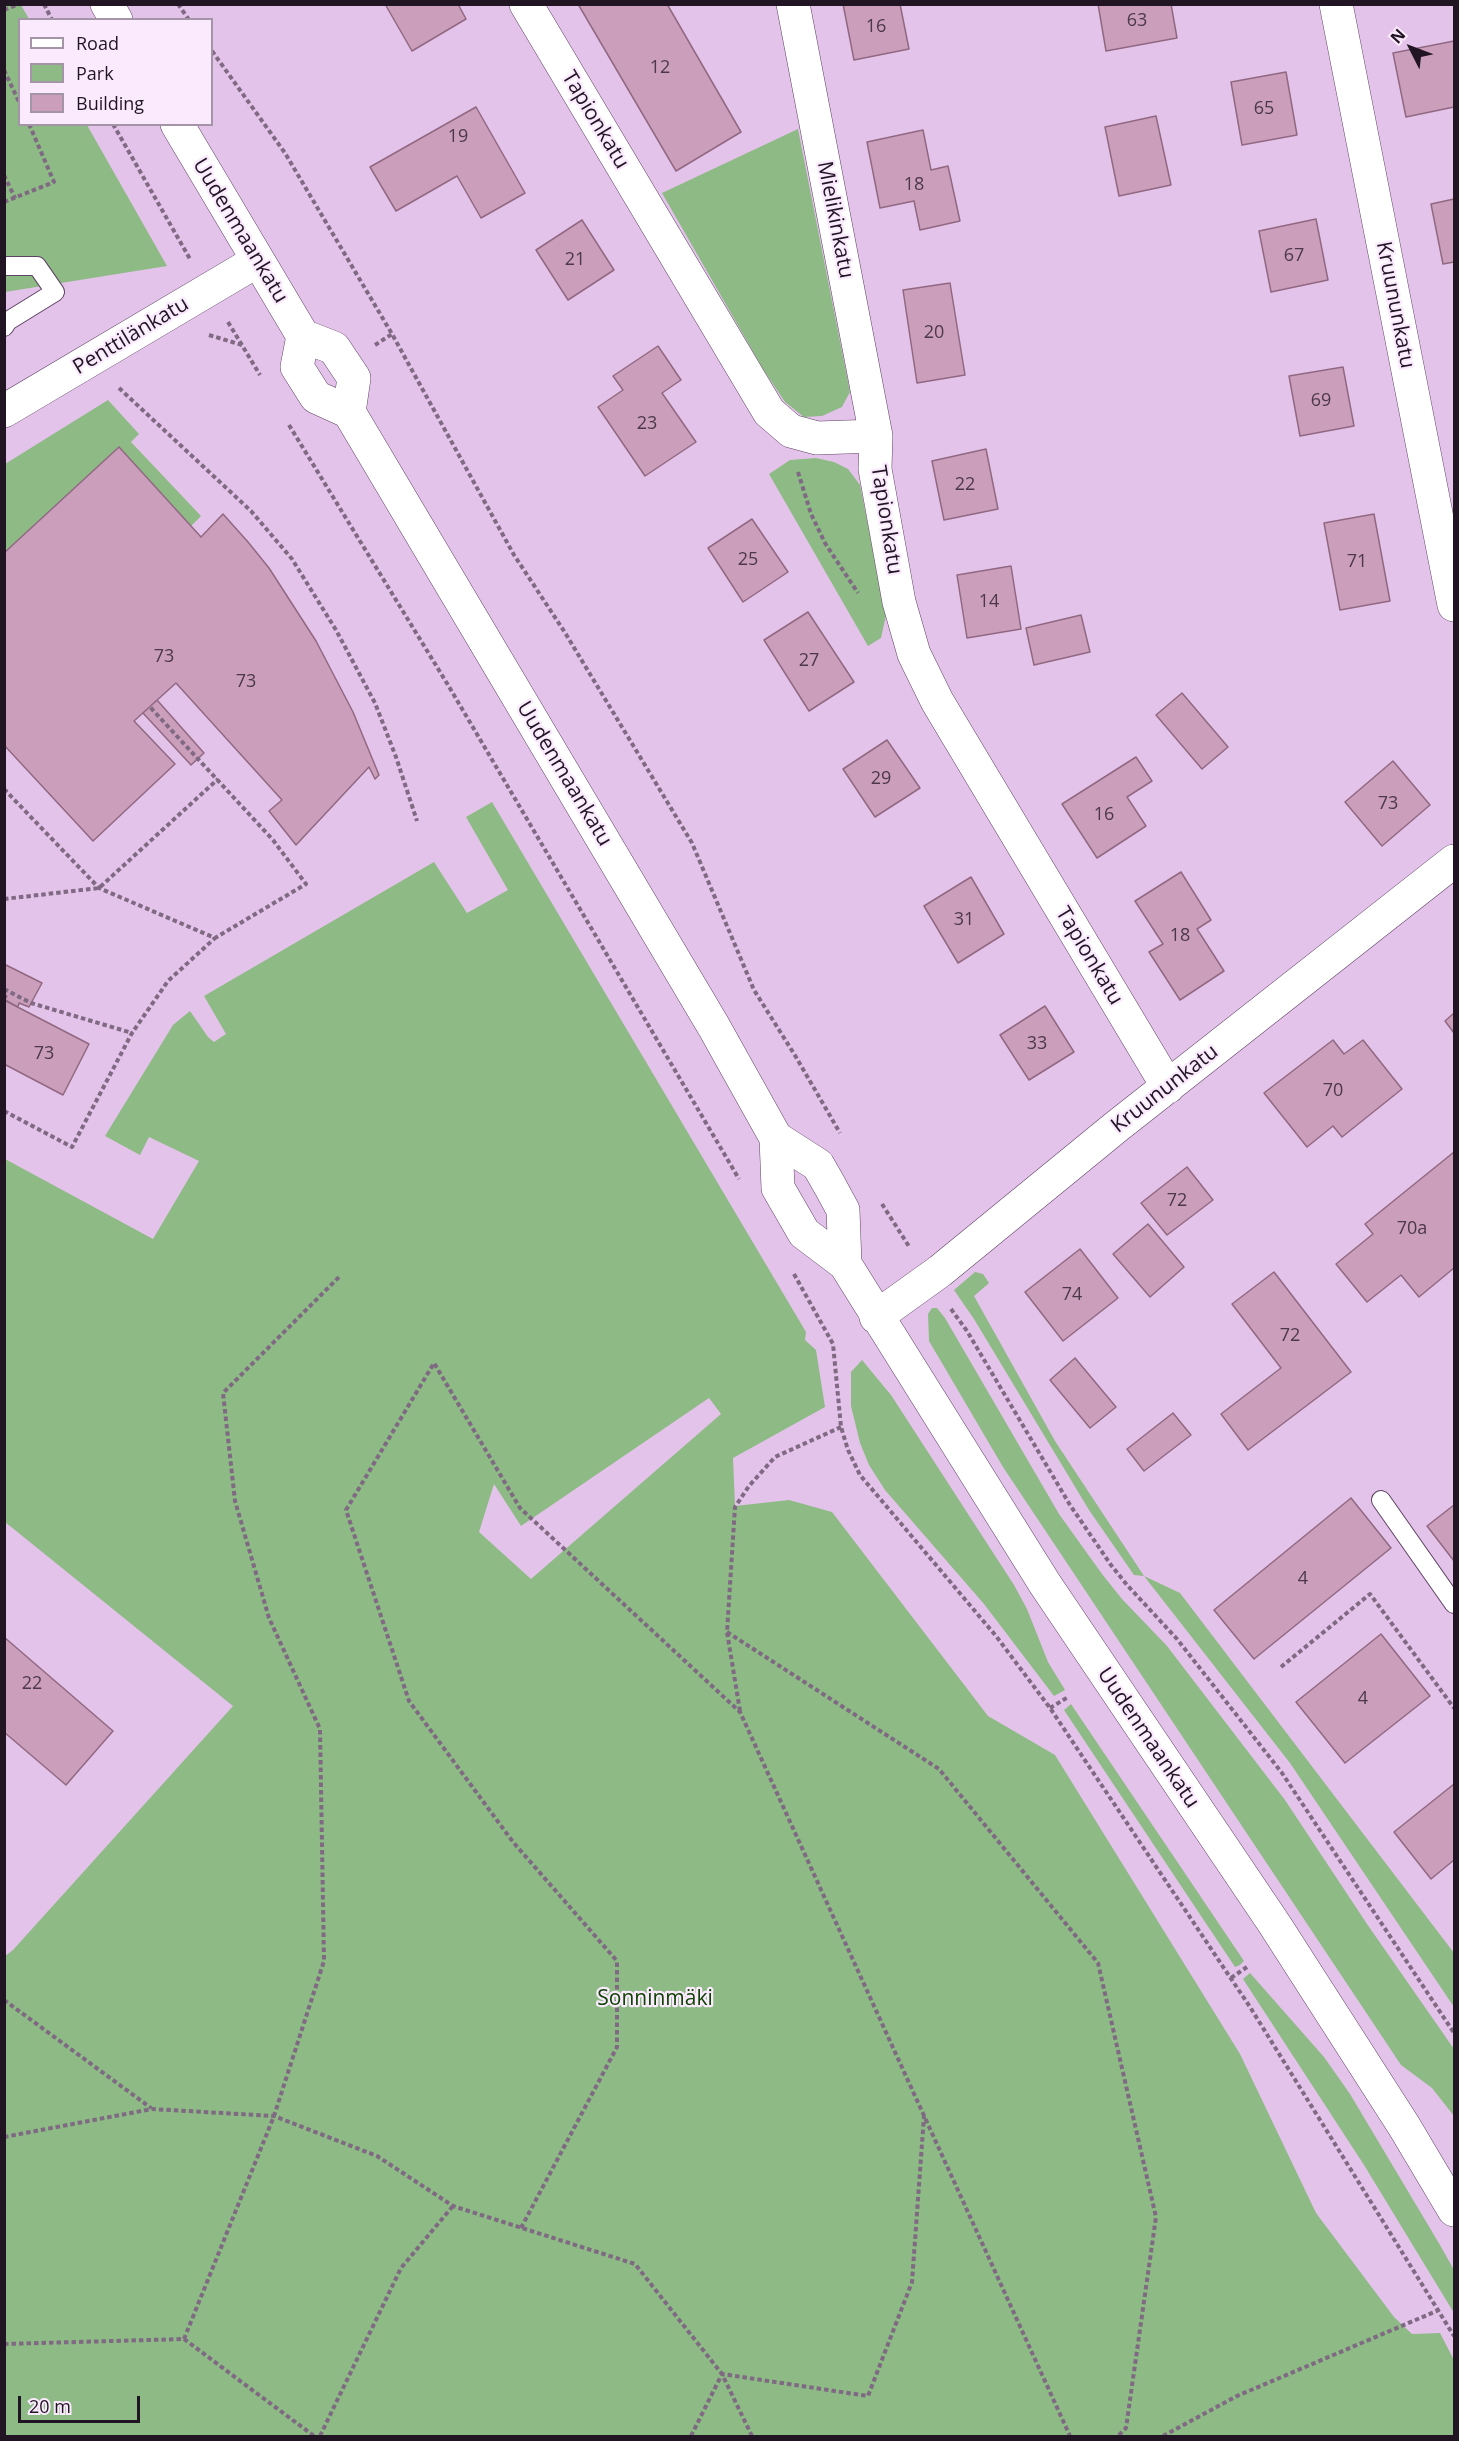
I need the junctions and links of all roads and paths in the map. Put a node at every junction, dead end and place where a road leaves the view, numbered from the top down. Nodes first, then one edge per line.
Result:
1 (19, 4) edge
2 (44, 4) edge
3 (107, 4) edge
4 (178, 4) edge
5 (526, 4) edge
6 (793, 4) edge
7 (1336, 4) edge
8 (4, 10) edge
9 (51, 18) edge
10 (115, 18) edge
11 (188, 18) edge
12 (213, 52) edge
13 (4, 70) edge
14 (18, 100) edge
15 (30, 126) edge
16 (114, 126) edge
17 (178, 126) edge
18 (4, 175) edge
19 (15, 198) junction
20 (4, 202) edge
21 (257, 261) junction
22 (4, 266) edge
23 (209, 290) junction
24 (4, 327) edge
25 (264, 382) dead end
26 (114, 383) dead end
27 (4, 411) edge
28 (287, 421) dead end
29 (790, 430) junction
30 (876, 436) junction
31 (861, 597) dead end
32 (1455, 605) edge
33 (150, 706) dead end
34 (218, 779) junction
35 (4, 789) edge
36 (417, 821) dead end
37 (1455, 861) edge
38 (99, 888) junction
39 (4, 900) edge
40 (215, 938) junction
41 (4, 989) edge
42 (132, 1033) junction
43 (1168, 1087) junction
44 (4, 1111) edge
45 (776, 1138) junction
46 (843, 1139) dead end
47 (741, 1182) dead end
48 (876, 1195) dead end
49 (845, 1264) junction
50 (794, 1274) dead end
51 (340, 1276) dead end
52 (929, 1279) junction
53 (876, 1317) junction
54 (841, 1427) junction
55 (1381, 1500) dead end
56 (1455, 1604) edge
57 (727, 1632) junction
58 (1281, 1667) dead end
59 (1068, 1697) dead end
60 (1050, 1708) junction
61 (1455, 1708) edge
62 (740, 1712) junction
63 (1247, 1967) dead end
64 (1231, 1978) junction
65 (4, 2000) edge
66 (1455, 2033) edge
67 (152, 2109) junction
68 (924, 2115) junction
69 (274, 2116) junction
70 (4, 2137) edge
71 (453, 2206) junction
72 (1455, 2210) edge
73 (521, 2228) junction
74 (1439, 2310) junction
75 (1455, 2336) edge
76 (184, 2339) junction
77 (4, 2344) edge
78 (722, 2374) junction
79 (315, 2436) edge
80 (320, 2436) edge
81 (691, 2436) edge
82 (752, 2436) edge
83 (1070, 2436) edge
84 (1118, 2436) edge
85 (1163, 2436) edge

1 - 8 path
2 - 9 path
3 - 10 street
4 - 11 path
5 - 29 street, Tapionkatu
6 - 30 street, Mielikinkatu
7 - 32 street, Kruununkatu
12 - 46 path
13 - 14 path
15 - 19 path
16 - 23 path
17 - 21 street, Uudenmaankatu
18 - 19 path
19 - 20 path
21 - 23 street, Penttilänkatu
21 - 45 street, Uudenmaankatu
22 - 24 lane
23 - 25 path
23 - 27 street, Penttilänkatu
26 - 36 path
28 - 47 path
29 - 30 street, Tapionkatu
29 - 31 path
30 - 43 street, Tapionkatu
33 - 34 path
34 - 38 path
34 - 40 path
35 - 38 path
37 - 43 street, Kruununkatu
38 - 39 path
38 - 40 path
40 - 42 path
41 - 42 path
42 - 44 path
43 - 52 street, Kruununkatu
45 - 49 street, Uudenmaankatu
45 - 49 street, Uudenmaankatu
48 - 52 path
49 - 53 street, Uudenmaankatu
50 - 54 path
51 - 69 path
52 - 53 street, Kruununkatu
52 - 66 path
53 - 72 street, Uudenmaankatu
54 - 57 path
54 - 60 path
55 - 56 lane
57 - 62 path
57 - 84 path
58 - 61 path
59 - 60 path
60 - 64 path
62 - 68 path
62 - 73 path
63 - 64 path
64 - 74 path
65 - 67 path
67 - 69 path
67 - 70 path
68 - 78 path
68 - 83 path
69 - 71 path
69 - 76 path
71 - 73 path
71 - 80 path
73 - 78 path
74 - 75 path
74 - 85 path
76 - 77 path
76 - 79 path
78 - 81 path
78 - 82 path

